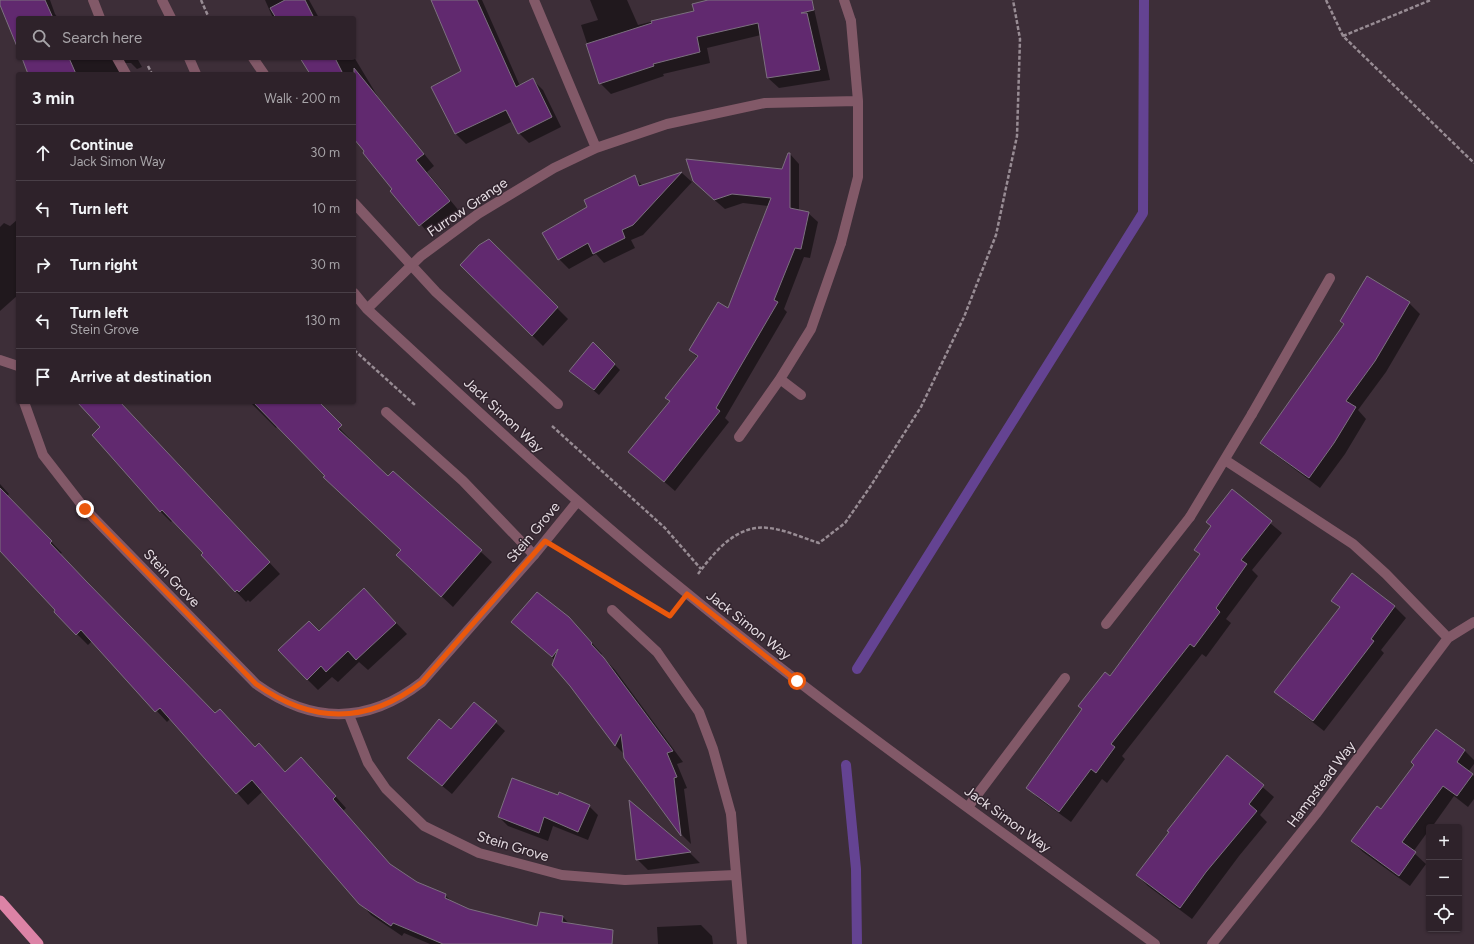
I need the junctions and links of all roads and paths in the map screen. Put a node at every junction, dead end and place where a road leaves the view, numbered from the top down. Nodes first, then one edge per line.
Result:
1 (93, 0) edge
2 (162, 0) edge
3 (201, 0) edge
4 (534, 0) edge
5 (844, 0) edge
6 (1013, 0) edge
7 (1326, 0) edge
8 (1431, 0) edge
9 (99, 16) edge
10 (170, 16) edge
11 (208, 16) edge
12 (1343, 36) junction
13 (118, 60) edge
14 (190, 60) edge
15 (254, 60) edge
16 (125, 72) edge
17 (195, 72) edge
18 (263, 72) edge
19 (858, 101) junction
20 (596, 148) junction
21 (1474, 163) edge
22 (356, 205) edge
23 (412, 264) junction
24 (1330, 278) dead end
25 (356, 296) edge
26 (368, 309) junction
27 (356, 352) edge
28 (0, 360) edge
29 (16, 365) edge
30 (780, 379) junction
31 (802, 395) dead end
32 (25, 404) edge
33 (558, 404) dead end
34 (417, 407) dead end
35 (386, 412) dead end
36 (739, 437) dead end
37 (1225, 460) junction
38 (577, 502) junction
39 (545, 541) junction
40 (534, 555) junction
41 (685, 593) junction
42 (612, 610) dead end
43 (1474, 622) edge
44 (1106, 624) dead end
45 (1448, 638) junction
46 (1065, 678) dead end
47 (349, 715) junction
48 (968, 807) junction
49 (735, 875) junction
50 (0, 902) edge
51 (38, 944) edge
52 (742, 944) edge
53 (1155, 944) edge
54 (1212, 944) edge

1 - 9 street
2 - 10 street
3 - 11 path
4 - 20 street
5 - 19 street
6 - 41 path
7 - 12 path
8 - 12 path
12 - 21 path
13 - 16 street
14 - 17 street
15 - 18 street
19 - 20 street, Furrow Grange
19 - 30 street
20 - 23 street, Furrow Grange
22 - 23 street
23 - 26 street, Furrow Grange
23 - 33 street
24 - 37 street
25 - 26 street, Jack Simon Way
26 - 38 street, Jack Simon Way
27 - 34 path
28 - 29 street
30 - 31 street
30 - 36 street
32 - 47 street, Stein Grove
35 - 40 street
37 - 44 street
37 - 45 street
38 - 39 street, Stein Grove
38 - 41 street, Jack Simon Way
39 - 40 street, Stein Grove
39 - 41 path
40 - 47 street, Stein Grove
41 - 48 street, Jack Simon Way
42 - 49 street
43 - 45 street, Hampstead Way
45 - 54 street, Hampstead Way
46 - 48 street
47 - 49 street, Stein Grove
48 - 53 street, Jack Simon Way
49 - 52 street
50 - 51 highway

